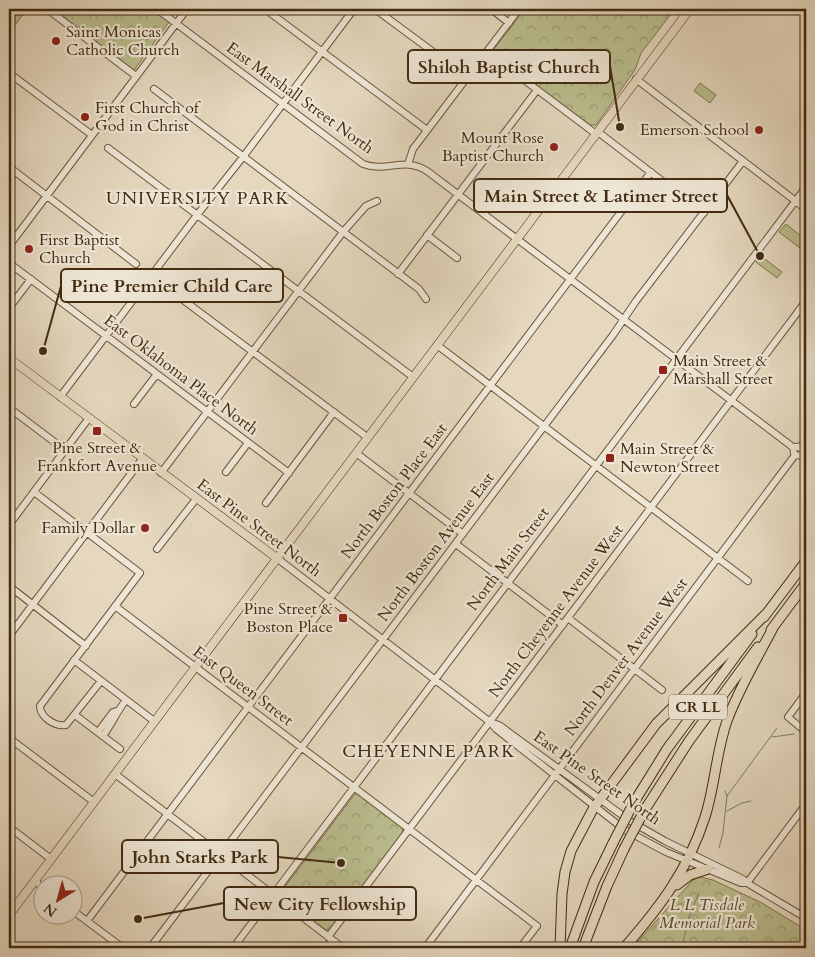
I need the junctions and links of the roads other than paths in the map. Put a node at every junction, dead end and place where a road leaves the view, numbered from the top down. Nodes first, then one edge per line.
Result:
1 (47, 9) edge
2 (157, 9) edge
3 (187, 9) edge
4 (265, 9) edge
5 (354, 9) edge
6 (375, 9) edge
7 (491, 9) edge
8 (519, 9) edge
9 (690, 9) edge
10 (176, 23) junction
11 (509, 23) junction
12 (322, 52) junction
13 (487, 52) junction
14 (9, 73) edge
15 (136, 76) junction
16 (467, 77) junction
17 (636, 79) junction
18 (154, 89) dead end
19 (537, 90) junction
20 (282, 104) junction
21 (427, 130) junction
22 (597, 133) junction
23 (92, 135) junction
24 (108, 148) dead end
25 (243, 157) junction
26 (743, 161) junction
27 (408, 164) junction
28 (9, 167) edge
29 (651, 172) junction
30 (806, 187) edge
31 (458, 194) junction
32 (47, 196) junction
33 (377, 201) dead end
34 (796, 201) junction
35 (806, 209) edge
36 (704, 213) junction
37 (197, 215) junction
38 (343, 232) junction
39 (427, 235) junction
40 (518, 239) junction
41 (9, 246) edge
42 (457, 258) dead end
43 (9, 263) edge
44 (136, 264) dead end
45 (398, 274) junction
46 (152, 276) junction
47 (570, 279) junction
48 (30, 280) junction
49 (299, 291) junction
50 (426, 299) dead end
51 (806, 302) edge
52 (9, 308) edge
53 (624, 319) junction
54 (106, 336) junction
55 (437, 345) junction
56 (254, 352) junction
57 (9, 358) edge
58 (676, 359) junction
59 (156, 374) junction
60 (413, 377) junction
61 (490, 386) junction
62 (60, 397) junction
63 (731, 401) junction
64 (134, 404) dead end
65 (208, 412) junction
66 (334, 412) junction
67 (9, 415) edge
68 (89, 418) junction
69 (544, 427) junction
70 (368, 437) junction
71 (806, 440) edge
72 (248, 442) junction
73 (65, 450) junction
74 (799, 452) edge
75 (356, 453) junction
76 (142, 459) junction
77 (596, 466) junction
78 (226, 472) dead end
79 (161, 473) junction
80 (289, 473) junction
81 (34, 492) junction
82 (410, 493) junction
83 (196, 499) junction
84 (266, 504) dead end
85 (651, 507) junction
86 (9, 525) edge
87 (87, 532) junction
88 (463, 534) junction
89 (456, 544) junction
90 (158, 550) dead end
91 (717, 558) junction
92 (278, 559) junction
93 (806, 561) edge
94 (748, 581) dead end
95 (806, 583) edge
96 (507, 584) junction
97 (9, 586) edge
98 (330, 599) junction
99 (32, 604) junction
100 (115, 606) junction
101 (768, 613) junction
102 (568, 618) junction
103 (563, 625) junction
104 (774, 626) junction
105 (9, 636) edge
106 (383, 641) junction
107 (86, 646) junction
108 (74, 660) junction
109 (196, 667) junction
110 (635, 668) junction
111 (435, 680) junction
112 (101, 681) junction
113 (662, 690) dead end
114 (806, 692) edge
115 (126, 700) junction
116 (248, 707) junction
117 (75, 715) junction
118 (154, 721) junction
119 (490, 722) junction
120 (806, 732) edge
121 (100, 734) junction
122 (9, 738) edge
123 (302, 748) junction
124 (120, 749) dead end
125 (556, 772) junction
126 (115, 774) junction
127 (354, 787) junction
128 (94, 802) junction
129 (597, 802) junction
130 (806, 804) edge
131 (168, 814) junction
132 (9, 827) edge
133 (410, 829) junction
134 (221, 855) junction
135 (689, 857) junction
136 (51, 859) junction
137 (708, 869) junction
138 (40, 874) edge
139 (476, 880) junction
140 (747, 883) junction
141 (32, 885) edge
142 (669, 892) junction
143 (274, 894) junction
144 (9, 901) edge
145 (16, 906) junction
146 (9, 916) edge
147 (82, 917) edge
148 (806, 918) edge
149 (88, 921) junction
150 (330, 938) junction
151 (123, 948) edge
152 (150, 948) edge
153 (232, 948) edge
154 (326, 948) edge
155 (343, 948) edge
156 (425, 948) edge
157 (520, 948) edge
158 (560, 948) edge
159 (570, 948) edge
160 (583, 948) edge
161 (624, 948) edge

1 - 15 street
2 - 10 street, East Marshall Street North
3 - 10 street
4 - 12 street
5 - 12 street
6 - 16 street
7 - 11 street
8 - 11 street
9 - 17 main road
10 - 15 street
10 - 20 street, East Marshall Street North
11 - 13 street
12 - 20 street
12 - 21 street
13 - 16 street
13 - 19 street
14 - 23 street
15 - 23 street
16 - 21 street
17 - 22 main road
17 - 26 street
18 - 25 street
19 - 22 street
19 - 31 street
20 - 25 street
20 - 27 street, East Marshall Street North
21 - 27 street
22 - 29 street
22 - 40 main road
23 - 32 street
24 - 37 street
25 - 37 street
25 - 38 street
26 - 34 street
26 - 36 street, North Boston Avenue East
27 - 31 street
28 - 32 street
29 - 36 street
29 - 47 street, North Boston Place East
30 - 34 street, North Main Street
31 - 39 street
31 - 40 street
32 - 41 street
32 - 44 street
33 - 38 street
34 - 35 street
34 - 58 street, North Main Street
36 - 53 street, North Boston Avenue East
37 - 46 street
37 - 49 street
38 - 45 street
38 - 49 street
39 - 42 street
39 - 45 street
40 - 47 street
40 - 55 main road
43 - 48 street, East Oklahoma Place North
45 - 50 street
46 - 54 street
46 - 56 street
47 - 53 street
47 - 61 street, North Boston Place East
48 - 52 street
48 - 54 street, East Oklahoma Place North
49 - 56 street
49 - 60 street
51 - 63 street, North Cheyenne Avenue West
53 - 58 street
53 - 69 street, North Boston Avenue East
54 - 59 street, East Oklahoma Place North
54 - 62 street
55 - 60 main road
55 - 61 street
56 - 65 street
56 - 66 street
57 - 62 main road, East Pine Street North
58 - 63 street
58 - 77 street, North Main Street
59 - 64 street
59 - 65 street, East Oklahoma Place North
60 - 70 main road
61 - 69 street
61 - 82 street, North Boston Place East
62 - 68 main road, East Pine Street North
63 - 74 street
63 - 85 street, North Cheyenne Avenue West
65 - 72 street, East Oklahoma Place North
65 - 79 street
66 - 70 street
66 - 80 street
67 - 73 street
68 - 73 street
68 - 76 main road, East Pine Street North
69 - 77 street
69 - 88 street, North Boston Avenue East
70 - 75 main road
71 - 74 street, North Denver Avenue West
72 - 78 street
72 - 80 street, East Oklahoma Place North
73 - 81 street
74 - 91 street, North Denver Avenue West
75 - 82 street
75 - 92 main road
76 - 79 main road, East Pine Street North
76 - 87 street
77 - 85 street
77 - 96 street, North Main Street
79 - 83 main road, East Pine Street North
80 - 84 street
81 - 86 street
81 - 87 street
82 - 88 street
82 - 98 street, North Boston Place East
83 - 90 street
83 - 92 main road, East Pine Street North
85 - 91 street
85 - 102 street, North Cheyenne Avenue West
87 - 99 street
87 - 100 street
88 - 89 street, North Boston Avenue East
89 - 96 street
89 - 106 street, North Boston Avenue East
91 - 94 street
91 - 110 street, North Denver Avenue West
92 - 98 street, East Pine Street North
92 - 109 main road
93 - 101 highway, CR LL
95 - 104 highway, CR LL
96 - 103 street
96 - 111 street, North Main Street
97 - 99 street
98 - 106 street, East Pine Street North
98 - 116 street, North Boston Place East
99 - 105 street
99 - 107 street
100 - 107 street
100 - 109 street, East Queen Street
101 - 129 highway
101 - 159 highway, CR LL, bridge
102 - 103 street, North Cheyenne Avenue West
102 - 110 street
103 - 119 street, North Cheyenne Avenue West
104 - 135 highway
104 - 160 highway, CR LL, bridge
106 - 111 street, East Pine Street North
106 - 123 street, North Boston Avenue East
107 - 108 street
108 - 112 street
108 - 117 street
109 - 116 street, East Queen Street
109 - 118 main road
110 - 113 street
110 - 125 street, North Denver Avenue West
111 - 119 street, East Pine Street North
111 - 127 street, North Main Street
112 - 115 street
112 - 117 street
114 - 120 street
115 - 118 street
115 - 121 street
116 - 123 street, East Queen Street
116 - 131 street, North Boston Place East
117 - 121 street
118 - 126 main road
119 - 125 street, East Pine Street North
119 - 133 street, North Cheyenne Avenue West
121 - 124 street
122 - 128 street
123 - 127 street, East Queen Street
123 - 134 street, North Boston Avenue East
125 - 129 street, East Pine Street North
125 - 139 street, North Denver Avenue West
126 - 128 main road
126 - 131 street
127 - 133 street, East Queen Street
127 - 143 street, North Main Street
128 - 136 main road
129 - 135 street, East Pine Street North
129 - 158 highway
130 - 140 street
131 - 134 street
131 - 149 street, North Boston Place East
132 - 136 street
133 - 139 street, East Queen Street
133 - 150 street, North Cheyenne Avenue West
134 - 143 street
134 - 152 street, North Boston Avenue East
135 - 137 street
135 - 140 street
135 - 142 highway
136 - 138 main road
137 - 140 street
137 - 142 highway
139 - 156 street, North Denver Avenue West
139 - 157 street, East Queen Street
140 - 148 street
141 - 145 main road
142 - 161 highway
143 - 150 street
143 - 153 street, North Main Street
144 - 145 street
145 - 146 main road
147 - 149 street
149 - 151 street
150 - 154 street, North Cheyenne Avenue West
150 - 155 street

